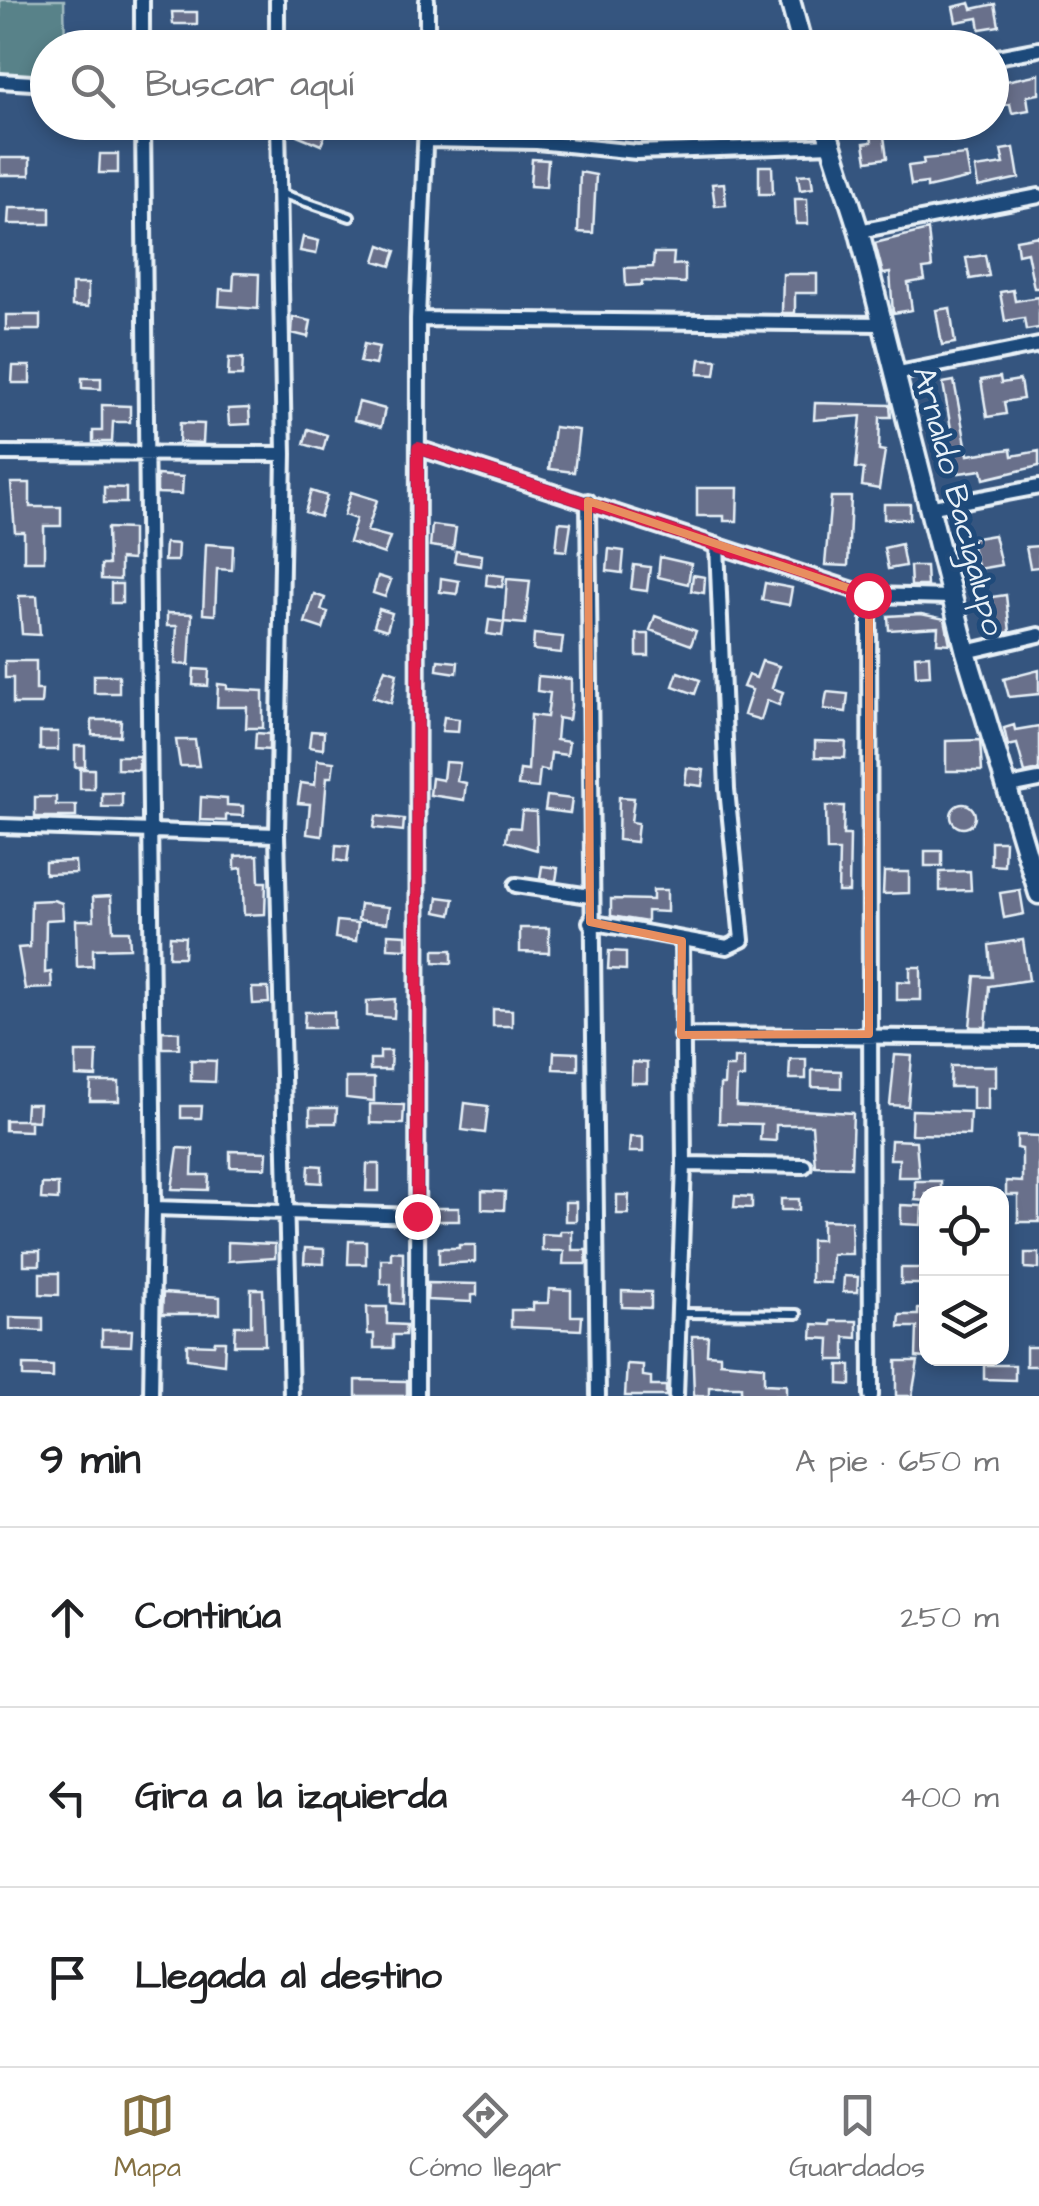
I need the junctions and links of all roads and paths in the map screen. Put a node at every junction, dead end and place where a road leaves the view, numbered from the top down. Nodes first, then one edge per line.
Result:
1 (142, 0) edge
2 (277, 0) edge
3 (428, 0) edge
4 (790, 0) edge
5 (142, 30) edge
6 (277, 30) edge
7 (427, 30) edge
8 (798, 30) edge
9 (1039, 49) edge
10 (1009, 55) edge
11 (0, 82) edge
12 (30, 83) edge
13 (143, 140) edge
14 (278, 140) edge
15 (426, 140) joint
16 (829, 140) edge
17 (830, 145) junction
18 (279, 192) junction
19 (1039, 196) edge
20 (350, 217) dead end
21 (859, 232) junction
22 (418, 319) junction
23 (882, 324) junction
24 (1039, 345) edge
25 (894, 374) junction
26 (418, 448) junction
27 (0, 453) edge
28 (284, 454) junction
29 (146, 455) junction
30 (1039, 487) edge
31 (588, 502) junction
32 (928, 508) junction
33 (717, 546) junction
34 (868, 595) junction
35 (952, 597) junction
36 (1039, 635) edge
37 (966, 652) junction
38 (1039, 780) edge
39 (1009, 786) junction
40 (0, 826) edge
41 (148, 834) junction
42 (277, 835) junction
43 (516, 885) dead end
44 (1039, 894) edge
45 (590, 896) junction
46 (590, 922) junction
47 (682, 941) junction
48 (870, 1034) junction
49 (681, 1035) junction
50 (1039, 1038) edge
51 (684, 1164) junction
52 (804, 1166) dead end
53 (154, 1208) junction
54 (289, 1210) junction
55 (417, 1216) junction
56 (681, 1313) junction
57 (797, 1314) dead end
58 (151, 1396) edge
59 (291, 1396) edge
60 (417, 1396) edge
61 (598, 1396) edge
62 (676, 1396) edge
63 (871, 1396) edge

1 - 5 street
2 - 6 street
3 - 7 street
4 - 8 street
9 - 10 street
11 - 12 street
13 - 29 street
14 - 18 street
15 - 17 street
15 - 22 street
16 - 17 street, Arnaldo Bacigalupo
17 - 21 street, Arnaldo Bacigalupo
18 - 20 lane
18 - 28 street
19 - 21 street
21 - 23 street, Arnaldo Bacigalupo
22 - 23 street
22 - 26 street
23 - 25 street, Arnaldo Bacigalupo
24 - 25 street
25 - 32 street, Arnaldo Bacigalupo
26 - 31 street
26 - 55 street
27 - 29 street
28 - 29 street
28 - 42 street
29 - 41 street
30 - 32 street
31 - 33 street
31 - 45 street
32 - 35 street, Arnaldo Bacigalupo
33 - 34 street
33 - 47 street
34 - 35 street
34 - 48 street
35 - 37 street, Arnaldo Bacigalupo
36 - 37 street
37 - 39 street, Arnaldo Bacigalupo
38 - 39 street
39 - 44 street, Arnaldo Bacigalupo
40 - 41 street
41 - 42 street
41 - 53 street
42 - 54 street
43 - 45 street
45 - 46 street
46 - 47 street
46 - 61 street
47 - 49 street
48 - 49 street
48 - 50 street
48 - 63 street
49 - 51 street
51 - 52 street
51 - 56 street
53 - 54 street
53 - 58 street
54 - 55 street
54 - 59 street
55 - 60 street
56 - 57 lane
56 - 62 street

